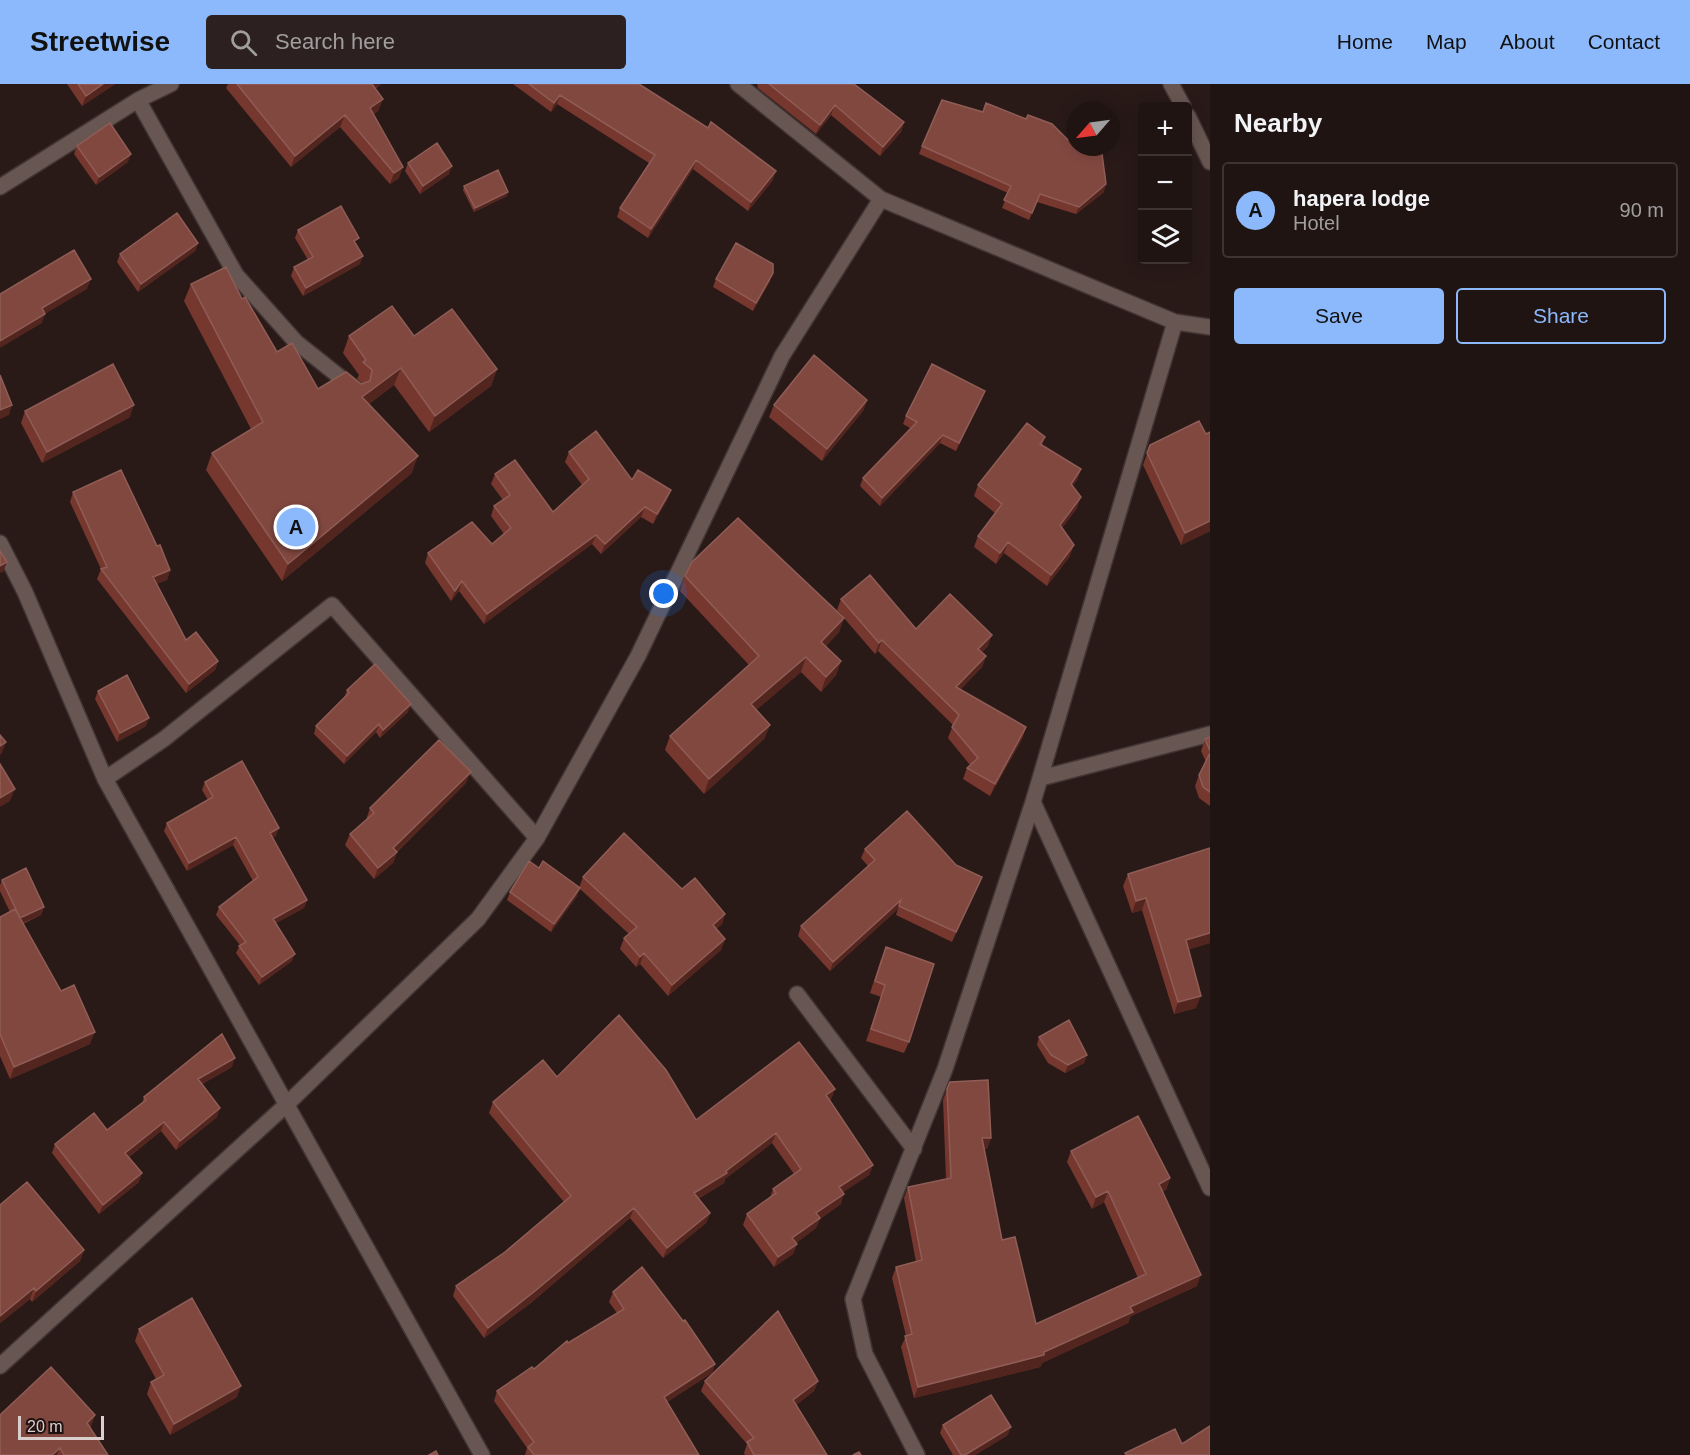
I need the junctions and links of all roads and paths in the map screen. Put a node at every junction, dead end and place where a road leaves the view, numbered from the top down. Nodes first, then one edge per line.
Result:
1 (171, 84) edge
2 (738, 84) edge
3 (1171, 84) edge
4 (138, 100) junction
5 (1181, 102) edge
6 (1192, 124) edge
7 (1210, 162) edge
8 (0, 187) edge
9 (881, 199) junction
10 (1175, 322) junction
11 (1210, 327) edge
12 (357, 391) edge
13 (0, 543) edge
14 (1210, 734) edge
15 (1041, 778) junction
16 (105, 779) junction
17 (1033, 802) junction
18 (537, 838) junction
19 (797, 994) dead end
20 (285, 1106) junction
21 (914, 1149) junction
22 (1210, 1188) edge
23 (0, 1366) edge
24 (482, 1455) edge
25 (917, 1455) edge

1 - 4 street
2 - 9 street
3 - 5 street
4 - 8 street
4 - 12 street
6 - 7 street
9 - 10 street
9 - 18 street
10 - 11 street
10 - 15 street
13 - 16 street
14 - 15 street
15 - 17 street
16 - 18 street
16 - 20 street
17 - 21 street
17 - 22 street
18 - 20 street
19 - 21 street
20 - 23 street
20 - 24 street
21 - 25 street

